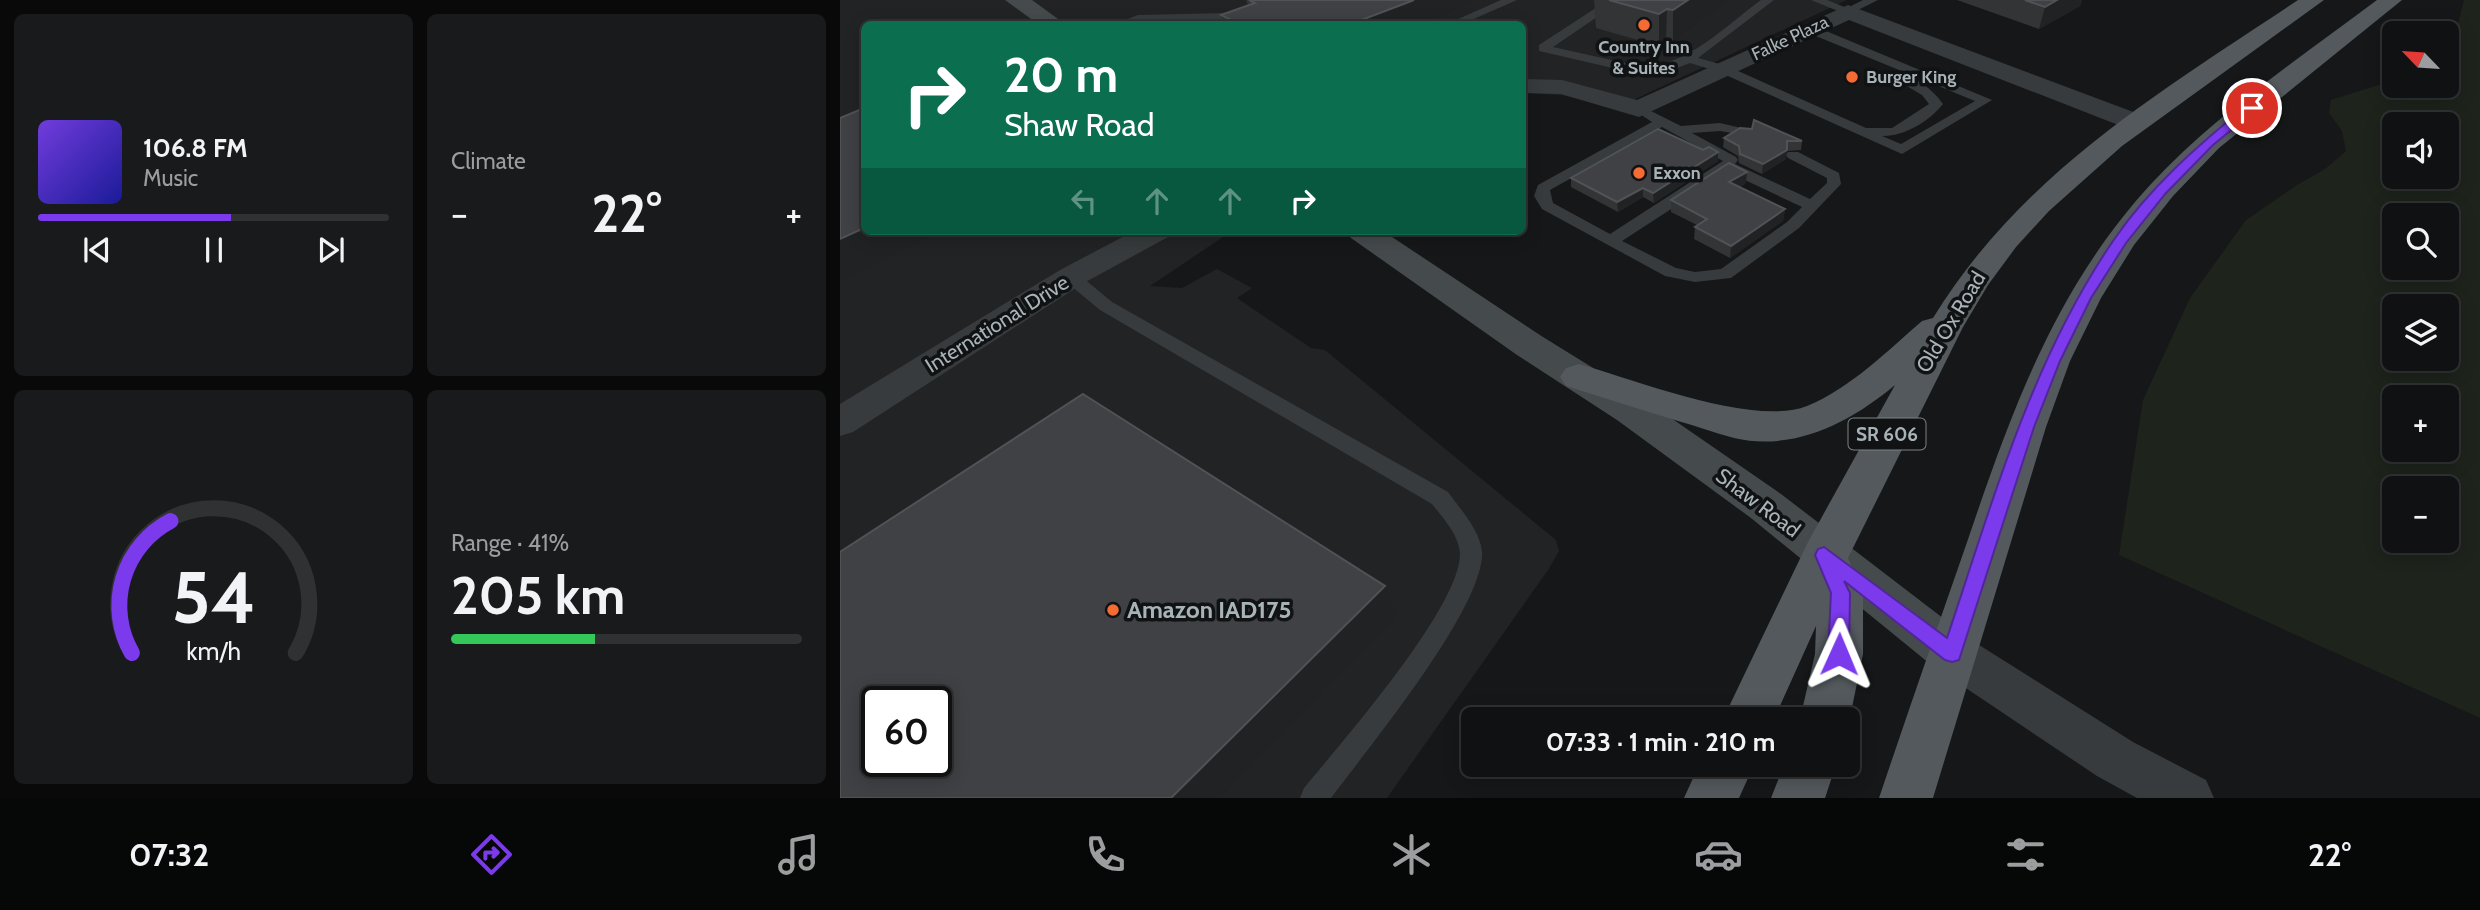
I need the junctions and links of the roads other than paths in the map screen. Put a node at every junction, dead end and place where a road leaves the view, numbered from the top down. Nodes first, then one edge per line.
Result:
1 (1016, 0) edge
2 (1277, 0) edge
3 (1511, 0) edge
4 (1616, 0) edge
5 (1768, 0) edge
6 (1817, 0) edge
7 (1871, 0) edge
8 (2313, 0) edge
9 (2391, 0) edge
10 (1848, 12) junction
11 (1048, 21) edge
12 (1131, 21) edge
13 (1460, 21) edge
14 (1810, 29) junction
15 (1847, 44) junction
16 (1689, 59) junction
17 (1723, 69) junction
18 (1526, 86) edge
19 (1782, 96) junction
20 (1639, 109) junction
21 (1661, 122) junction
22 (2135, 122) junction
23 (1678, 131) junction
24 (1745, 134) edge
25 (1793, 155) dead end
26 (1727, 166) junction
27 (1811, 206) junction
28 (1150, 235) edge
29 (1368, 235) edge
30 (1610, 242) junction
31 (1071, 277) junction
32 (1952, 314) junction
33 (1579, 377) junction
34 (845, 412) edge
35 (1824, 555) junction
36 (1952, 653) junction
37 (1754, 707) edge
38 (1828, 707) edge
39 (1721, 777) edge
40 (1806, 777) edge
41 (1314, 798) edge
42 (1711, 798) edge
43 (1798, 798) edge
44 (1906, 798) edge
45 (2189, 798) edge

1 - 11 main road
2 - 12 lane
3 - 13 lane
4 - 16 lane
5 - 16 lane
6 - 10 lane
7 - 10 lane
8 - 22 main road, Old Ox Road / SR 606
9 - 36 main road
10 - 14 street, Falke Plaza
10 - 22 street, Falke Plaza
14 - 15 lane
14 - 17 street, Falke Plaza
15 - 19 lane
15 - 19 lane
16 - 17 lane
17 - 19 lane
17 - 20 street, Falke Plaza
18 - 20 street
20 - 21 lane
21 - 23 lane
21 - 30 lane
22 - 32 main road, Old Ox Road / SR 606
23 - 24 lane
23 - 26 lane
25 - 27 lane
26 - 27 lane
26 - 30 lane
27 - 30 lane
28 - 31 street, International Drive
29 - 33 main road, Shaw Road
31 - 34 street, International Drive
31 - 41 lane
32 - 33 main road
32 - 35 main road, Old Ox Road / SR 606
33 - 35 main road, Shaw Road
35 - 36 main road, Shaw Road
35 - 37 main road, Old Ox Road / SR 606
35 - 38 main road
36 - 44 main road
36 - 45 street, Shaw Road
39 - 42 main road
40 - 43 main road

